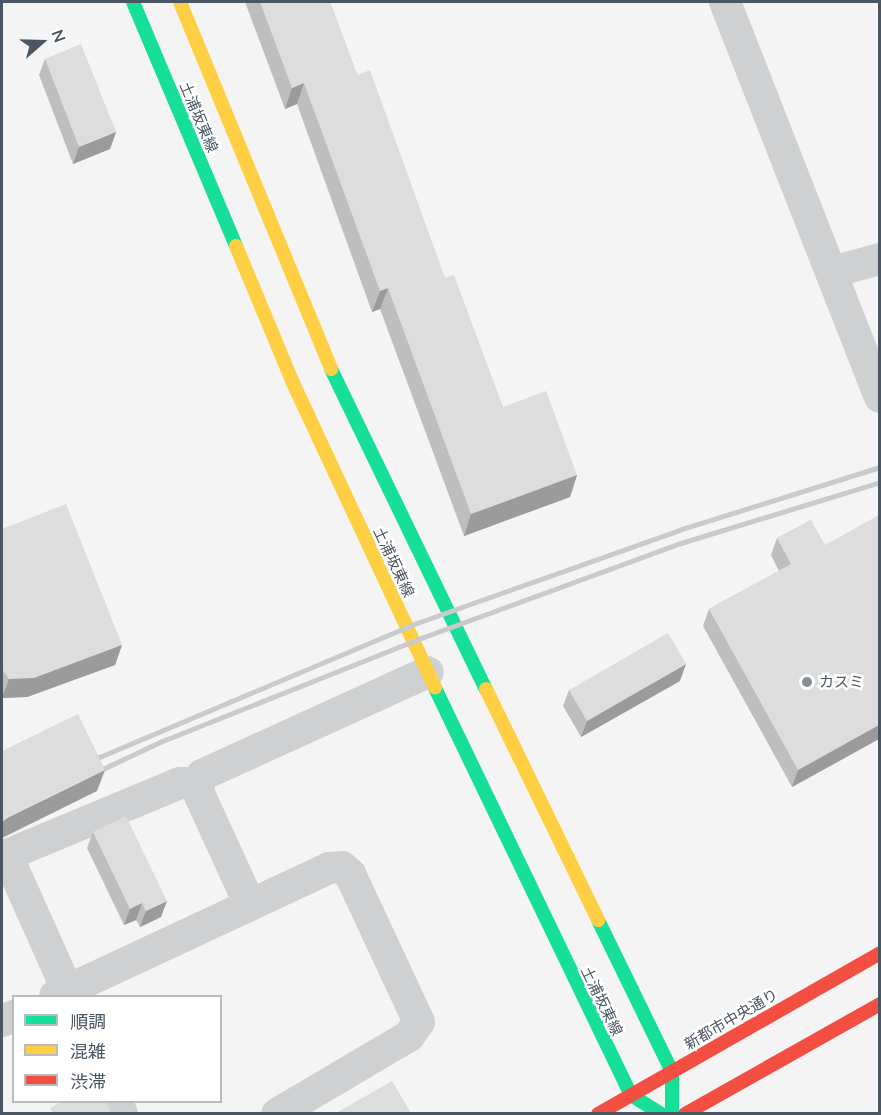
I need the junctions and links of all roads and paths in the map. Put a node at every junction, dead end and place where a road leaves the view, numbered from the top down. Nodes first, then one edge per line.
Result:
1 (133, 2) edge
2 (180, 2) edge
3 (725, 2) edge
4 (879, 259) edge
5 (832, 272) junction
6 (879, 397) edge
7 (428, 672) junction
8 (196, 783) junction
9 (250, 905) junction
10 (879, 953) edge
11 (64, 995) edge
12 (879, 1004) edge
13 (672, 1071) junction
14 (632, 1095) junction
15 (277, 1113) edge
16 (598, 1113) edge
17 (661, 1113) edge
18 (672, 1113) edge
19 (685, 1113) edge

1 - 7 main road, 土浦坂東線
2 - 13 main road, 土浦坂東線
3 - 5 street
4 - 5 street
5 - 6 street
7 - 8 street
7 - 14 main road, 土浦坂東線
8 - 9 street
8 - 11 street
9 - 11 street
9 - 15 street
10 - 13 main road, 新都市中央通り
12 - 19 main road
13 - 14 main road, 新都市中央通り
13 - 18 main road, 土浦坂東線
14 - 16 main road, 新都市中央通り
14 - 17 main road

